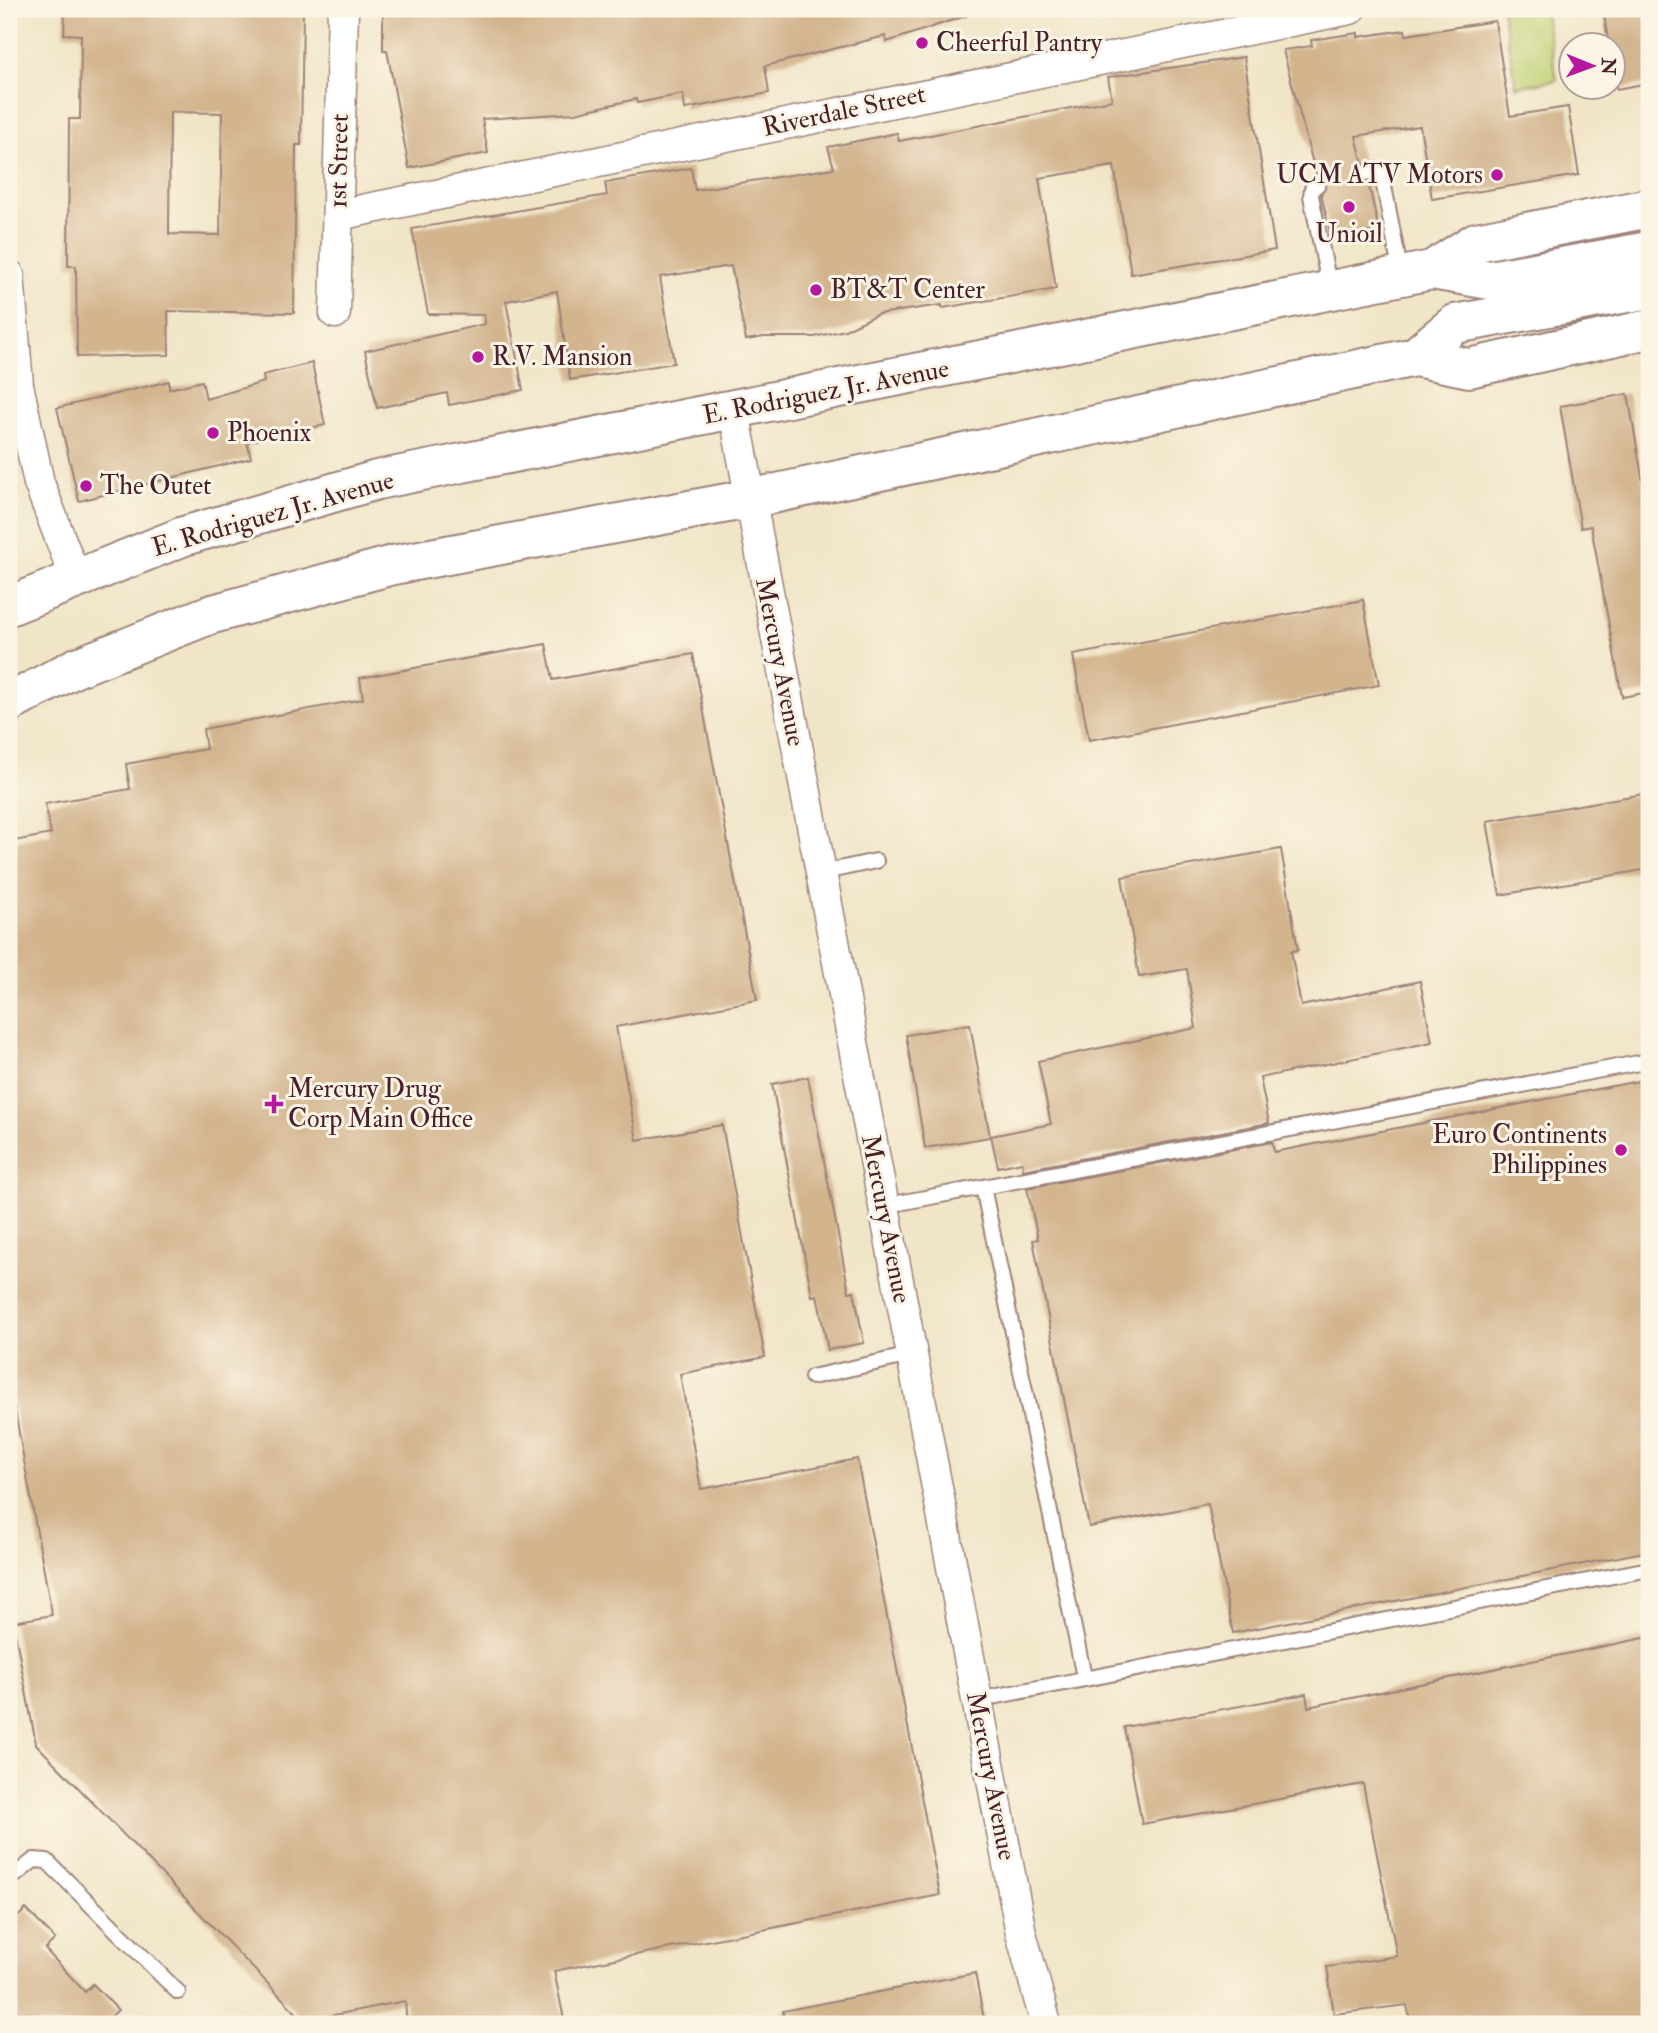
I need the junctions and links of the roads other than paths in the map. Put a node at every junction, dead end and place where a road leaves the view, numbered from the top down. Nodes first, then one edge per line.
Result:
1 (343, 9) edge
2 (1350, 9) edge
3 (1264, 17) edge
4 (1366, 173) dead end
5 (1318, 184) dead end
6 (1649, 208) edge
7 (338, 215) junction
8 (1649, 251) edge
9 (1417, 273) junction
10 (9, 275) edge
11 (1649, 289) edge
12 (1331, 290) junction
13 (335, 313) dead end
14 (1649, 329) edge
15 (1415, 357) junction
16 (734, 411) junction
17 (750, 499) junction
18 (75, 577) junction
19 (9, 606) edge
20 (9, 703) edge
21 (876, 861) dead end
22 (820, 873) junction
23 (1649, 1061) edge
24 (983, 1187) junction
25 (883, 1206) junction
26 (911, 1355) junction
27 (812, 1377) dead end
28 (1649, 1569) edge
29 (1084, 1677) junction
30 (977, 1700) junction
31 (9, 1880) edge
32 (178, 1992) dead end
33 (1046, 2024) edge

1 - 7 street, 1st Street
2 - 3 street, Riverdale Street
3 - 7 street, Riverdale Street
4 - 9 lane
5 - 12 lane
6 - 9 main road, E. Rodriguez Jr. Avenue
7 - 13 street, 1st Street
8 - 9 main road
9 - 12 main road, E. Rodriguez Jr. Avenue
10 - 18 street
11 - 15 main road
12 - 16 main road, E. Rodriguez Jr. Avenue
14 - 15 main road
15 - 17 main road
16 - 17 street, Mercury Avenue
16 - 18 main road, E. Rodriguez Jr. Avenue
17 - 20 main road
17 - 22 street, Mercury Avenue
18 - 19 main road, E. Rodriguez Jr. Avenue
21 - 22 lane
22 - 25 street, Mercury Avenue
23 - 24 lane
24 - 25 lane
24 - 29 lane
25 - 26 street, Mercury Avenue
26 - 27 lane
26 - 30 street, Mercury Avenue
28 - 29 lane
29 - 30 lane
30 - 33 street, Mercury Avenue
31 - 32 lane

